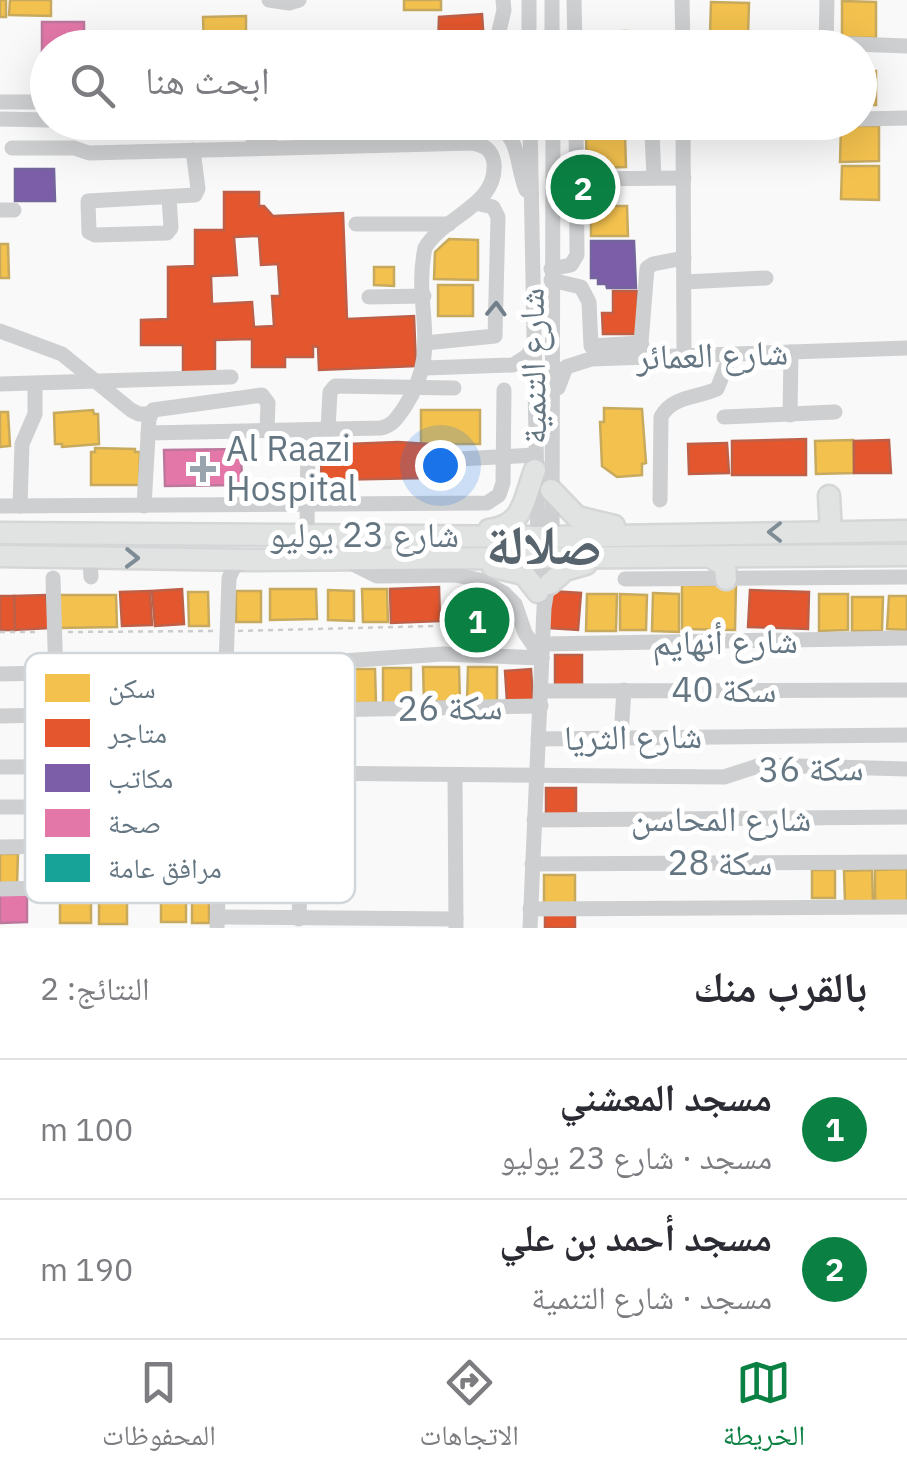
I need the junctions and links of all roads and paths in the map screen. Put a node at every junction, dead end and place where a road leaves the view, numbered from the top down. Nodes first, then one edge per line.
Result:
1 (269, 0) edge
2 (299, 0) edge
3 (503, 0) edge
4 (528, 0) edge
5 (552, 0) edge
6 (574, 0) edge
7 (682, 0) edge
8 (827, 0) edge
9 (529, 22) junction
10 (499, 30) edge
11 (526, 30) edge
12 (529, 30) edge
13 (552, 30) edge
14 (575, 30) edge
15 (683, 30) edge
16 (826, 30) edge
17 (877, 46) edge
18 (907, 46) edge
19 (0, 102) edge
20 (30, 102) edge
21 (907, 118) edge
22 (0, 119) edge
23 (877, 119) edge
24 (30, 120) edge
25 (260, 140) edge
26 (282, 140) edge
27 (512, 140) edge
28 (530, 140) edge
29 (553, 140) edge
30 (577, 140) edge
31 (652, 140) edge
32 (683, 140) edge
33 (303, 147) junction
34 (12, 148) dead end
35 (238, 149) junction
36 (194, 150) junction
37 (654, 178) junction
38 (684, 178) junction
39 (578, 179) junction
40 (169, 196) junction
41 (532, 201) junction
42 (476, 203) junction
43 (356, 224) dead end
44 (449, 224) junction
45 (684, 258) junction
46 (551, 274) junction
47 (766, 278) dead end
48 (684, 282) junction
49 (424, 296) junction
50 (370, 297) dead end
51 (0, 330) edge
52 (425, 343) junction
53 (532, 347) junction
54 (907, 348) edge
55 (644, 350) junction
56 (591, 352) junction
57 (792, 352) junction
58 (731, 354) junction
59 (684, 356) junction
60 (512, 365) junction
61 (424, 368) junction
62 (99, 382) junction
63 (533, 383) junction
64 (0, 384) edge
65 (35, 384) junction
66 (418, 388) junction
67 (454, 388) dead end
68 (504, 390) dead end
69 (230, 398) junction
70 (185, 404) junction
71 (551, 411) junction
72 (835, 412) dead end
73 (150, 414) junction
74 (724, 416) dead end
75 (790, 416) junction
76 (328, 429) junction
77 (267, 430) junction
78 (308, 430) junction
79 (184, 432) junction
80 (148, 433) junction
81 (504, 456) junction
82 (459, 460) dead end
83 (535, 462) junction
84 (551, 490) junction
85 (829, 496) dead end
86 (660, 500) dead end
87 (307, 505) junction
88 (0, 506) edge
89 (27, 506) junction
90 (144, 506) junction
91 (907, 531) edge
92 (830, 532) junction
93 (0, 533) edge
94 (35, 533) junction
95 (660, 533) junction
96 (308, 535) junction
97 (456, 536) junction
98 (545, 537) junction
99 (907, 555) edge
100 (0, 556) edge
101 (709, 556) junction
102 (749, 556) junction
103 (635, 557) junction
104 (545, 558) junction
105 (458, 559) junction
106 (210, 560) junction
107 (249, 560) junction
108 (345, 560) junction
109 (907, 577) edge
110 (54, 578) dead end
111 (230, 578) junction
112 (625, 579) dead end
113 (736, 579) junction
114 (544, 594) junction
115 (907, 638) edge
116 (538, 647) junction
117 (57, 653) edge
118 (228, 653) edge
119 (355, 660) edge
120 (624, 690) junction
121 (907, 690) edge
122 (541, 698) junction
123 (355, 707) edge
124 (0, 716) edge
125 (25, 716) edge
126 (621, 736) junction
127 (907, 736) edge
128 (538, 738) junction
129 (0, 767) edge
130 (25, 767) edge
131 (907, 769) edge
132 (355, 774) edge
133 (455, 776) junction
134 (536, 778) junction
135 (0, 807) edge
136 (25, 807) edge
137 (907, 817) edge
138 (534, 820) junction
139 (0, 847) edge
140 (25, 847) edge
141 (907, 862) edge
142 (532, 864) junction
143 (25, 888) edge
144 (0, 889) edge
145 (299, 903) edge
146 (907, 906) edge
147 (530, 909) junction
148 (299, 919) junction
149 (218, 923) edge
150 (456, 923) edge
151 (530, 928) edge

1 - 2 street
3 - 10 street
4 - 9 street
5 - 13 street
6 - 14 street
7 - 15 street
8 - 16 street
9 - 11 street
9 - 12 street
17 - 18 street
19 - 20 street
21 - 23 street
22 - 24 street
25 - 35 street
26 - 33 street
27 - 41 street
28 - 41 street, شارع التنمية
29 - 46 street, شارع التنمية
30 - 39 street
31 - 37 street
32 - 38 street
33 - 35 street
33 - 42 street
34 - 36 street
35 - 36 street
36 - 40 street
37 - 38 street
37 - 39 street
38 - 45 street
39 - 46 street
40 - 40 street
41 - 53 street, شارع التنمية
42 - 44 street
52 -> 42 street
43 - 44 street
44 - 49 street
45 - 48 street
45 - 55 street
46 - 56 street
46 - 71 street, شارع التنمية
47 - 48 street
48 - 59 street
49 - 50 street
49 - 52 street
51 - 62 street
52 - 61 street
53 - 60 street
53 - 63 street, شارع التنمية
54 - 57 street, شارع العمائر
55 - 56 street, شارع العمائر
55 - 59 street, شارع العمائر
56 - 71 street, شارع العمائر
57 - 58 street, شارع العمائر
57 - 75 street
58 - 59 street, شارع العمائر
58 - 86 street
60 - 61 street
60 - 63 street
61 - 66 street
62 - 65 street
62 - 69 street
62 - 73 street
63 - 83 street, شارع التنمية
64 - 65 street
65 - 89 street
66 - 67 street
66 - 76 street
66 - 76 street
68 - 81 street
69 - 70 street
69 - 77 street
70 - 73 street
70 - 79 street
71 - 84 street, شارع التنمية
72 - 75 street
73 - 80 street
74 - 75 street
76 - 78 street
77 - 78 street
77 - 79 street
78 - 87 street
79 - 80 street
80 - 90 street
81 - 82 street
81 - 83 street
81 - 87 street
83 - 97 main road
83 - 98 street, شارع التنمية
84 - 95 main road
84 - 98 street, شارع التنمية
85 - 92 main road
87 - 90 street
87 - 96 street
88 - 89 street
89 - 90 street
89 - 94 street
91 - 92 main road, شارع 23 يوليو
92 -> 95 main road, شارع 23 يوليو
93 - 94 main road, شارع 23 يوليو
94 - 96 main road, شارع 23 يوليو
95 - 98 main road, شارع 23 يوليو
96 - 97 main road, شارع 23 يوليو
97 - 98 main road, شارع 23 يوليو
98 - 104 street, شارع التنمية
99 - 102 main road, شارع 23 يوليو
100 -> 106 main road, شارع 23 يوليو
101 - 102 main road, شارع 23 يوليو
101 - 103 main road, شارع 23 يوليو
101 - 113 main road
102 - 113 main road
103 - 104 main road, شارع 23 يوليو
103 - 114 main road
104 - 105 main road, شارع 23 يوليو
104 - 114 street, شارع التنمية
105 - 108 main road, شارع 23 يوليو
105 - 114 main road
106 - 107 main road, شارع 23 يوليو
106 - 111 street
107 - 108 main road, شارع 23 يوليو
107 - 111 street
108 - 116 street
109 - 113 street
110 - 117 street
111 - 118 street
112 - 113 street
114 - 116 street, شارع التنمية
115 - 116 street, شارع أنهايم
116 - 119 street, شارع أنهايم
116 - 122 street, شارع التنمية
120 - 121 street, سكة 40
120 - 122 street, سكة 40
120 - 126 street
122 - 123 street, سكة 26
122 - 128 street, شارع التنمية
124 - 125 street, سكة 26
126 - 127 street, شارع الثريا
126 - 128 street, شارع الثريا
128 - 134 street, شارع التنمية
129 - 130 street
131 - 134 street, سكة 36
132 - 133 street, سكة 36
133 - 134 street, سكة 36
133 - 150 street
134 - 138 street, شارع التنمية
135 - 136 street
137 - 138 street, شارع المحاسن
138 - 142 street, شارع التنمية
139 - 140 street
141 - 142 street, سكة 28
142 - 147 street, شارع التنمية
143 - 144 street
145 - 148 street
146 - 147 street
147 - 151 street, شارع التنمية
148 - 149 street
148 - 150 street

